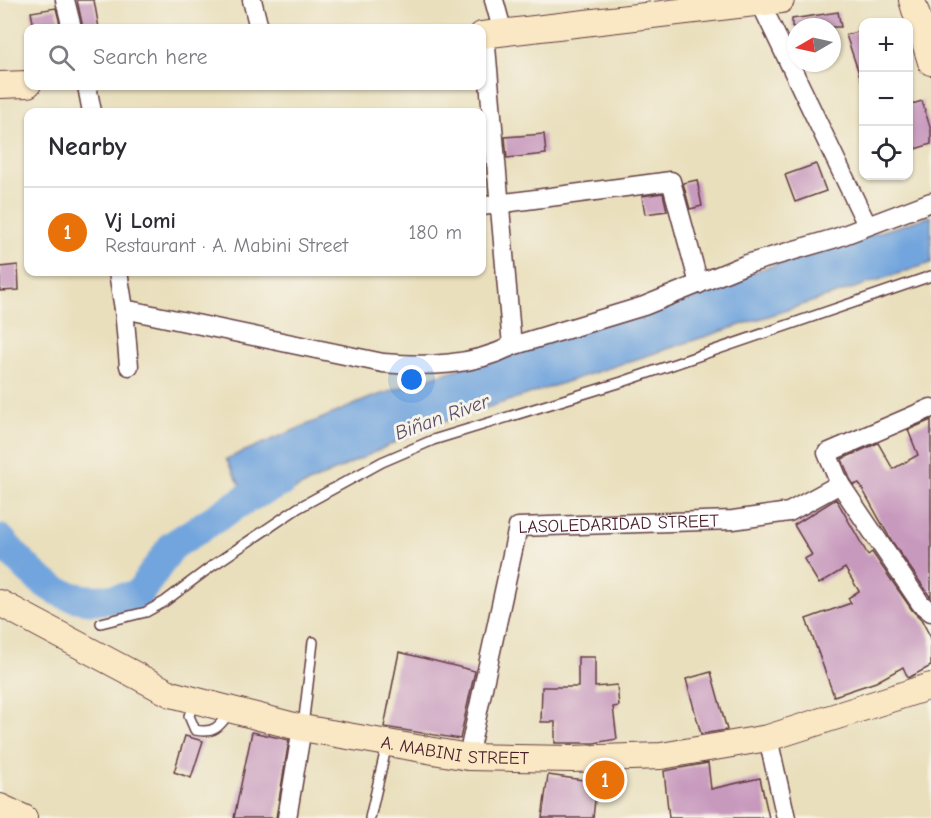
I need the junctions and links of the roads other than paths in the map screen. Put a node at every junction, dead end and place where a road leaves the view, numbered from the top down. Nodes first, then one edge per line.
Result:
1 (65, 0) edge
2 (252, 0) edge
3 (494, 0) edge
4 (912, 0) edge
5 (766, 1) edge
6 (657, 8) edge
7 (71, 24) edge
8 (258, 24) edge
9 (490, 35) edge
10 (931, 62) edge
11 (24, 84) edge
12 (0, 85) edge
13 (88, 90) edge
14 (91, 108) edge
15 (931, 202) edge
16 (490, 205) edge
17 (867, 225) junction
18 (119, 276) edge
19 (931, 276) edge
20 (699, 284) junction
21 (124, 309) junction
22 (512, 346) junction
23 (129, 366) dead end
24 (931, 408) edge
25 (840, 484) junction
26 (0, 603) edge
27 (931, 612) edge
28 (101, 623) dead end
29 (313, 642) dead end
30 (931, 686) edge
31 (302, 728) junction
32 (768, 738) junction
33 (387, 743) junction
34 (468, 757) junction
35 (0, 807) edge
36 (24, 818) edge
37 (287, 818) edge
38 (370, 818) edge
39 (786, 818) edge

1 - 7 street
2 - 8 street
3 - 9 street
4 - 10 street
5 - 6 street
5 - 17 street
6 - 9 street
9 - 16 street
11 - 12 street
13 - 14 street
15 - 17 street
16 - 20 street
16 - 22 street
17 - 20 street
18 - 21 street
19 - 28 lane
20 - 22 street
21 - 22 street
21 - 23 street
24 - 25 street
25 - 27 street
25 - 34 street, LASOLEDARIDAD STREET
26 - 31 street, A. MABINI STREET
29 - 31 lane
30 - 32 street, A. MABINI STREET
31 - 33 street, A. MABINI STREET
31 - 37 street
32 - 34 street, A. MABINI STREET
32 - 39 street
33 - 34 street, A. MABINI STREET
33 - 38 lane
35 - 36 street

